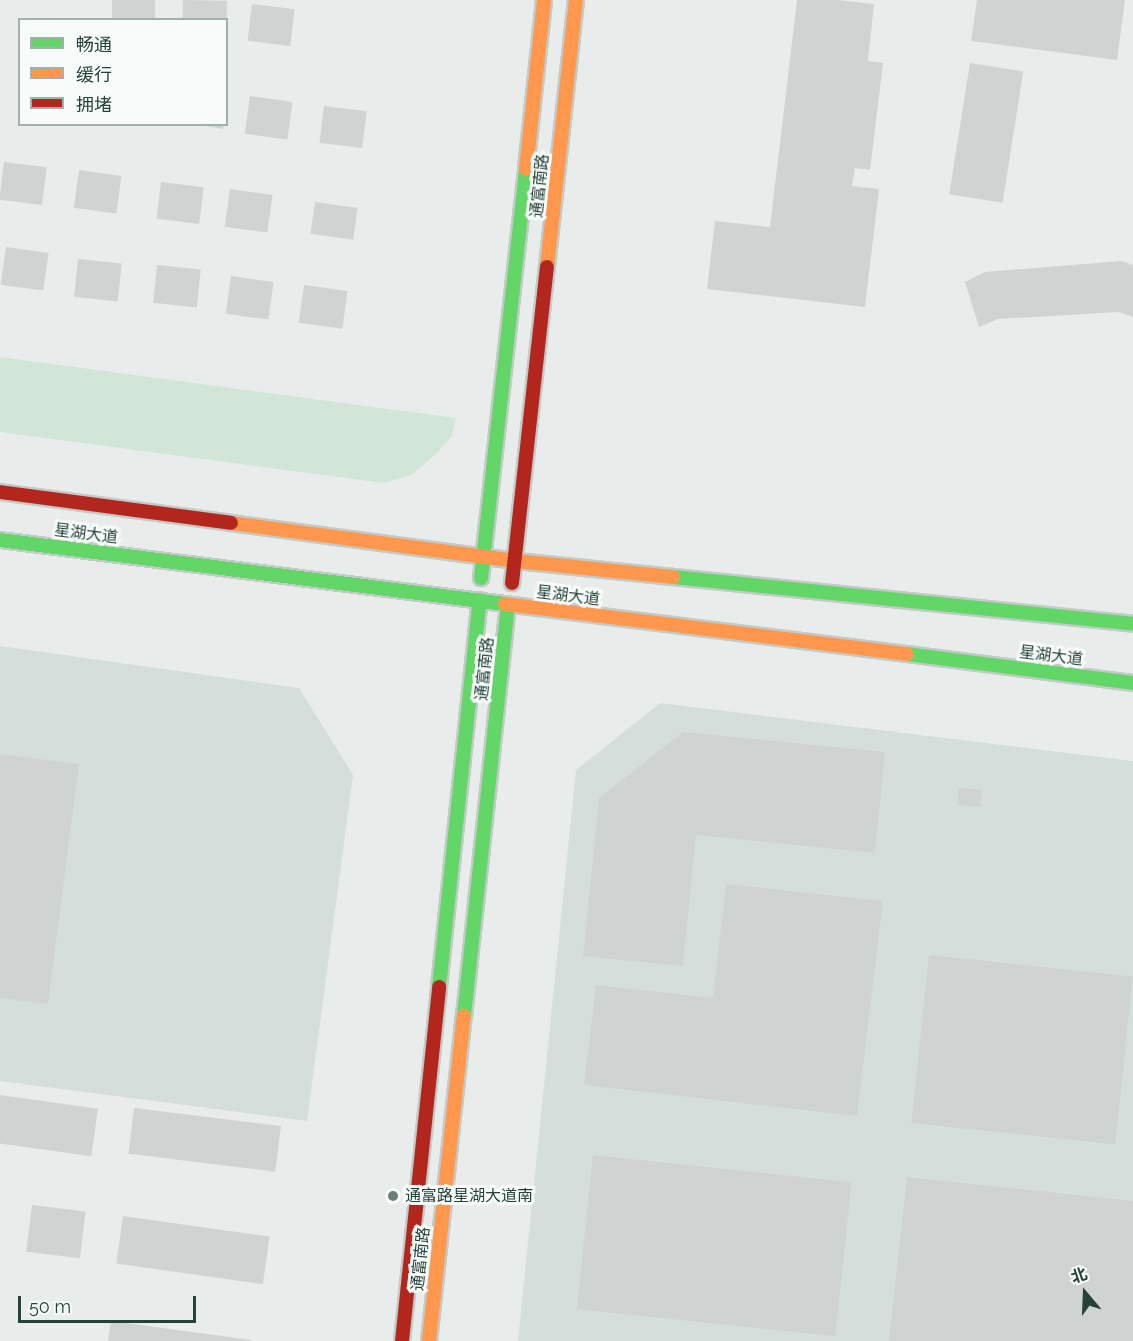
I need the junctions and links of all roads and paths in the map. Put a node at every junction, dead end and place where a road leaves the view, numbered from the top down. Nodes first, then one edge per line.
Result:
1 (544, 0) edge
2 (576, 0) edge
3 (0, 492) edge
4 (0, 540) edge
5 (482, 557) junction
6 (516, 561) junction
7 (480, 600) junction
8 (508, 606) junction
9 (1133, 624) edge
10 (1133, 683) edge
11 (402, 1341) edge
12 (429, 1341) edge

1 - 5 main road, 通富南路
2 - 6 main road, 通富南路
3 - 5 main road, 星湖大道
4 - 7 main road, 星湖大道
5 - 6 main road, 星湖大道
5 - 7 main road, 通富南路
6 - 8 main road, 通富南路
6 - 9 main road, 星湖大道
7 - 8 main road, 星湖大道
7 - 11 main road, 通富南路
8 - 10 main road, 星湖大道
8 - 12 main road, 通富南路

